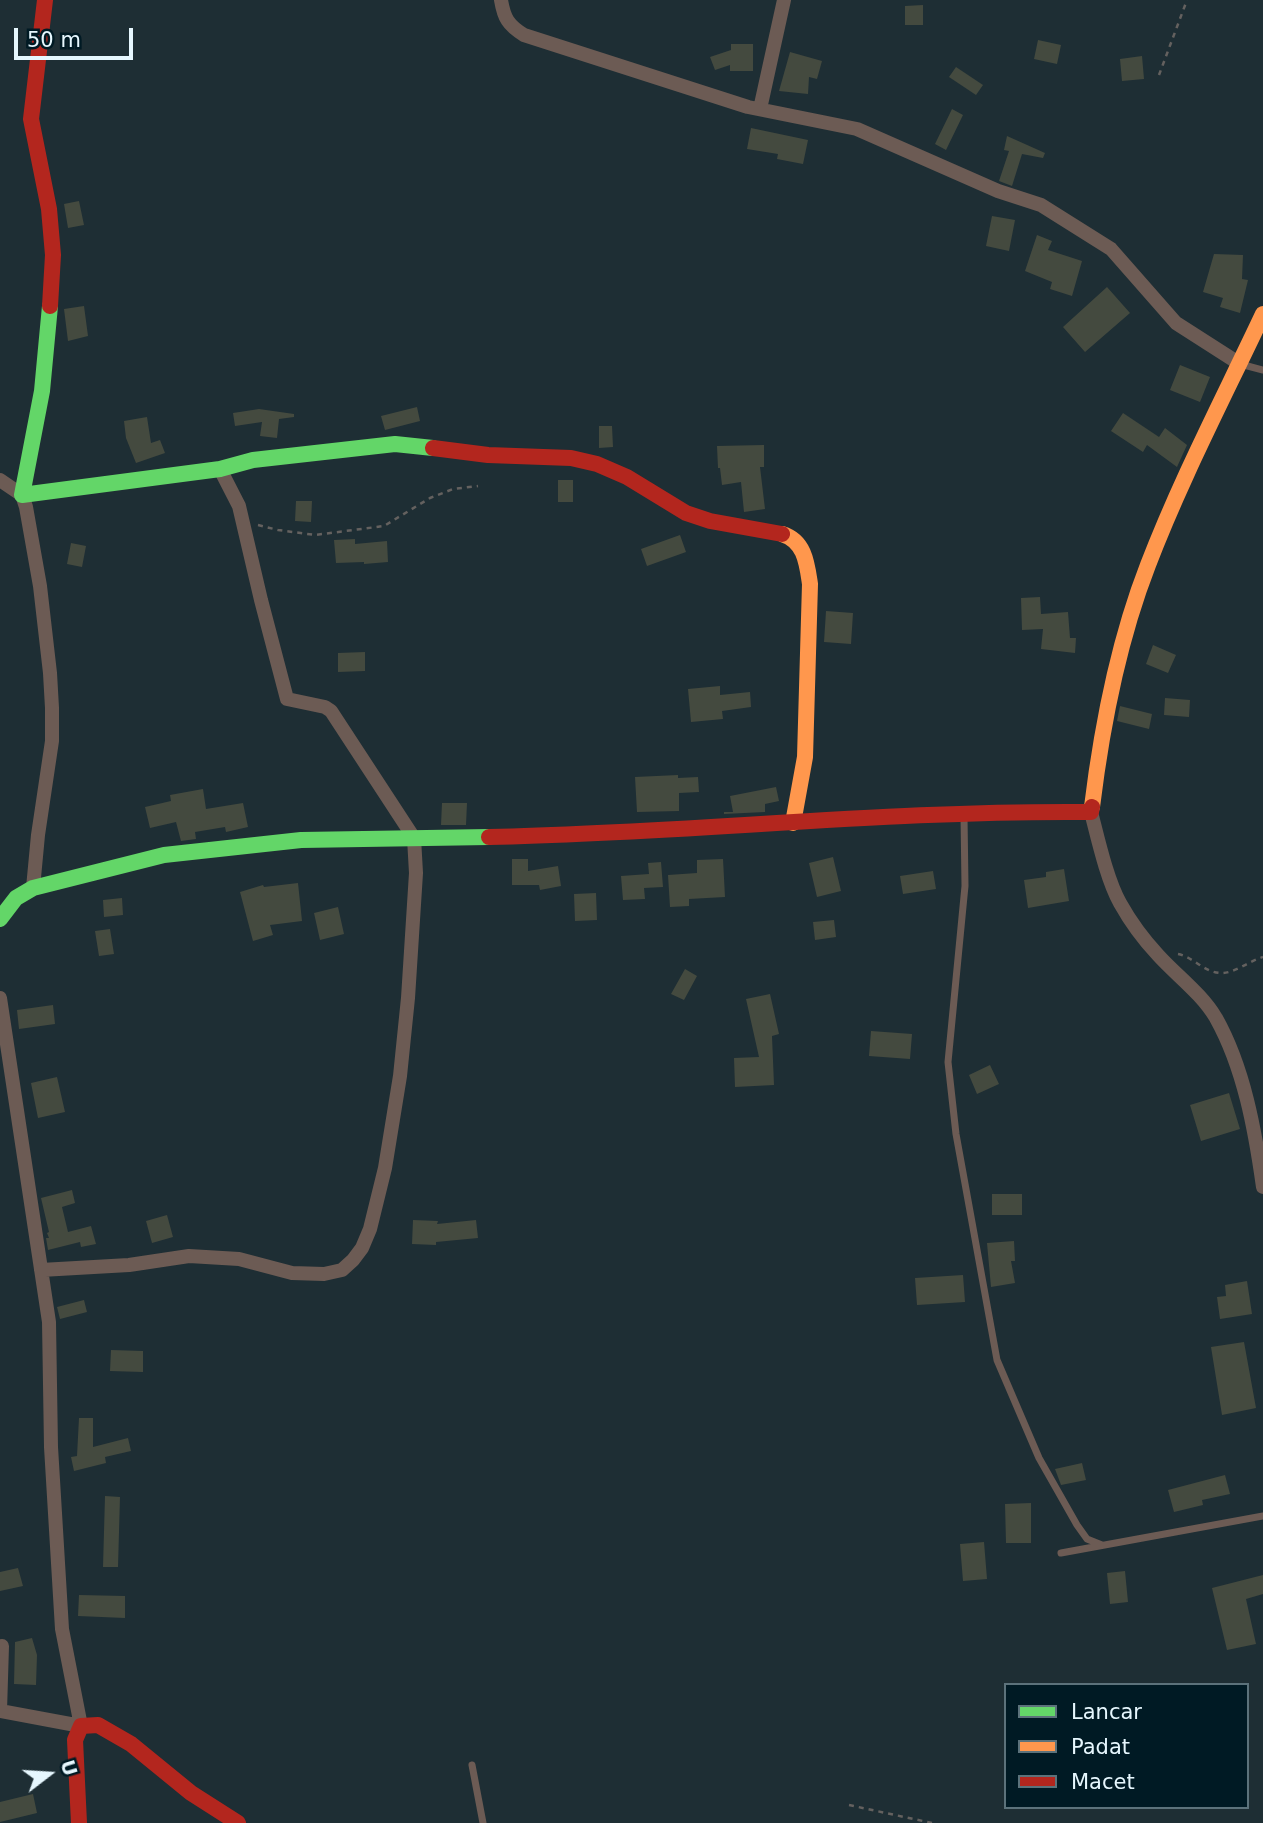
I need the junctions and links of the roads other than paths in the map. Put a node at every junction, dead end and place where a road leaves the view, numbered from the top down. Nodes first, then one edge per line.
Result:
1 (45, 0) edge
2 (501, 0) edge
3 (783, 0) edge
4 (760, 109) junction
5 (1263, 314) edge
6 (1240, 364) junction
7 (1263, 370) edge
8 (220, 469) junction
9 (0, 480) edge
10 (22, 495) junction
11 (1091, 812) junction
12 (964, 813) junction
13 (793, 823) junction
14 (414, 838) junction
15 (33, 888) junction
16 (0, 919) edge
17 (0, 998) edge
18 (1263, 1187) edge
19 (41, 1270) junction
20 (1263, 1516) edge
21 (1102, 1545) junction
22 (1061, 1553) dead end
23 (2, 1646) edge
24 (81, 1726) junction
25 (472, 1765) dead end
26 (79, 1823) edge
27 (238, 1823) edge
28 (483, 1823) edge

1 - 10 street
2 - 4 street
3 - 4 street
4 - 6 street
5 - 6 street
6 - 7 lane
6 - 11 street
8 - 10 street
8 - 13 street
8 - 14 street
9 - 10 street
10 - 15 street
11 - 12 street
11 - 18 street
12 - 13 street
12 - 21 lane
13 - 14 street
14 - 15 street
14 - 19 street
15 - 16 street
17 - 19 street
19 - 24 street
20 - 21 lane
21 - 22 lane
23 - 24 street
24 - 26 street
24 - 27 street
25 - 28 lane

